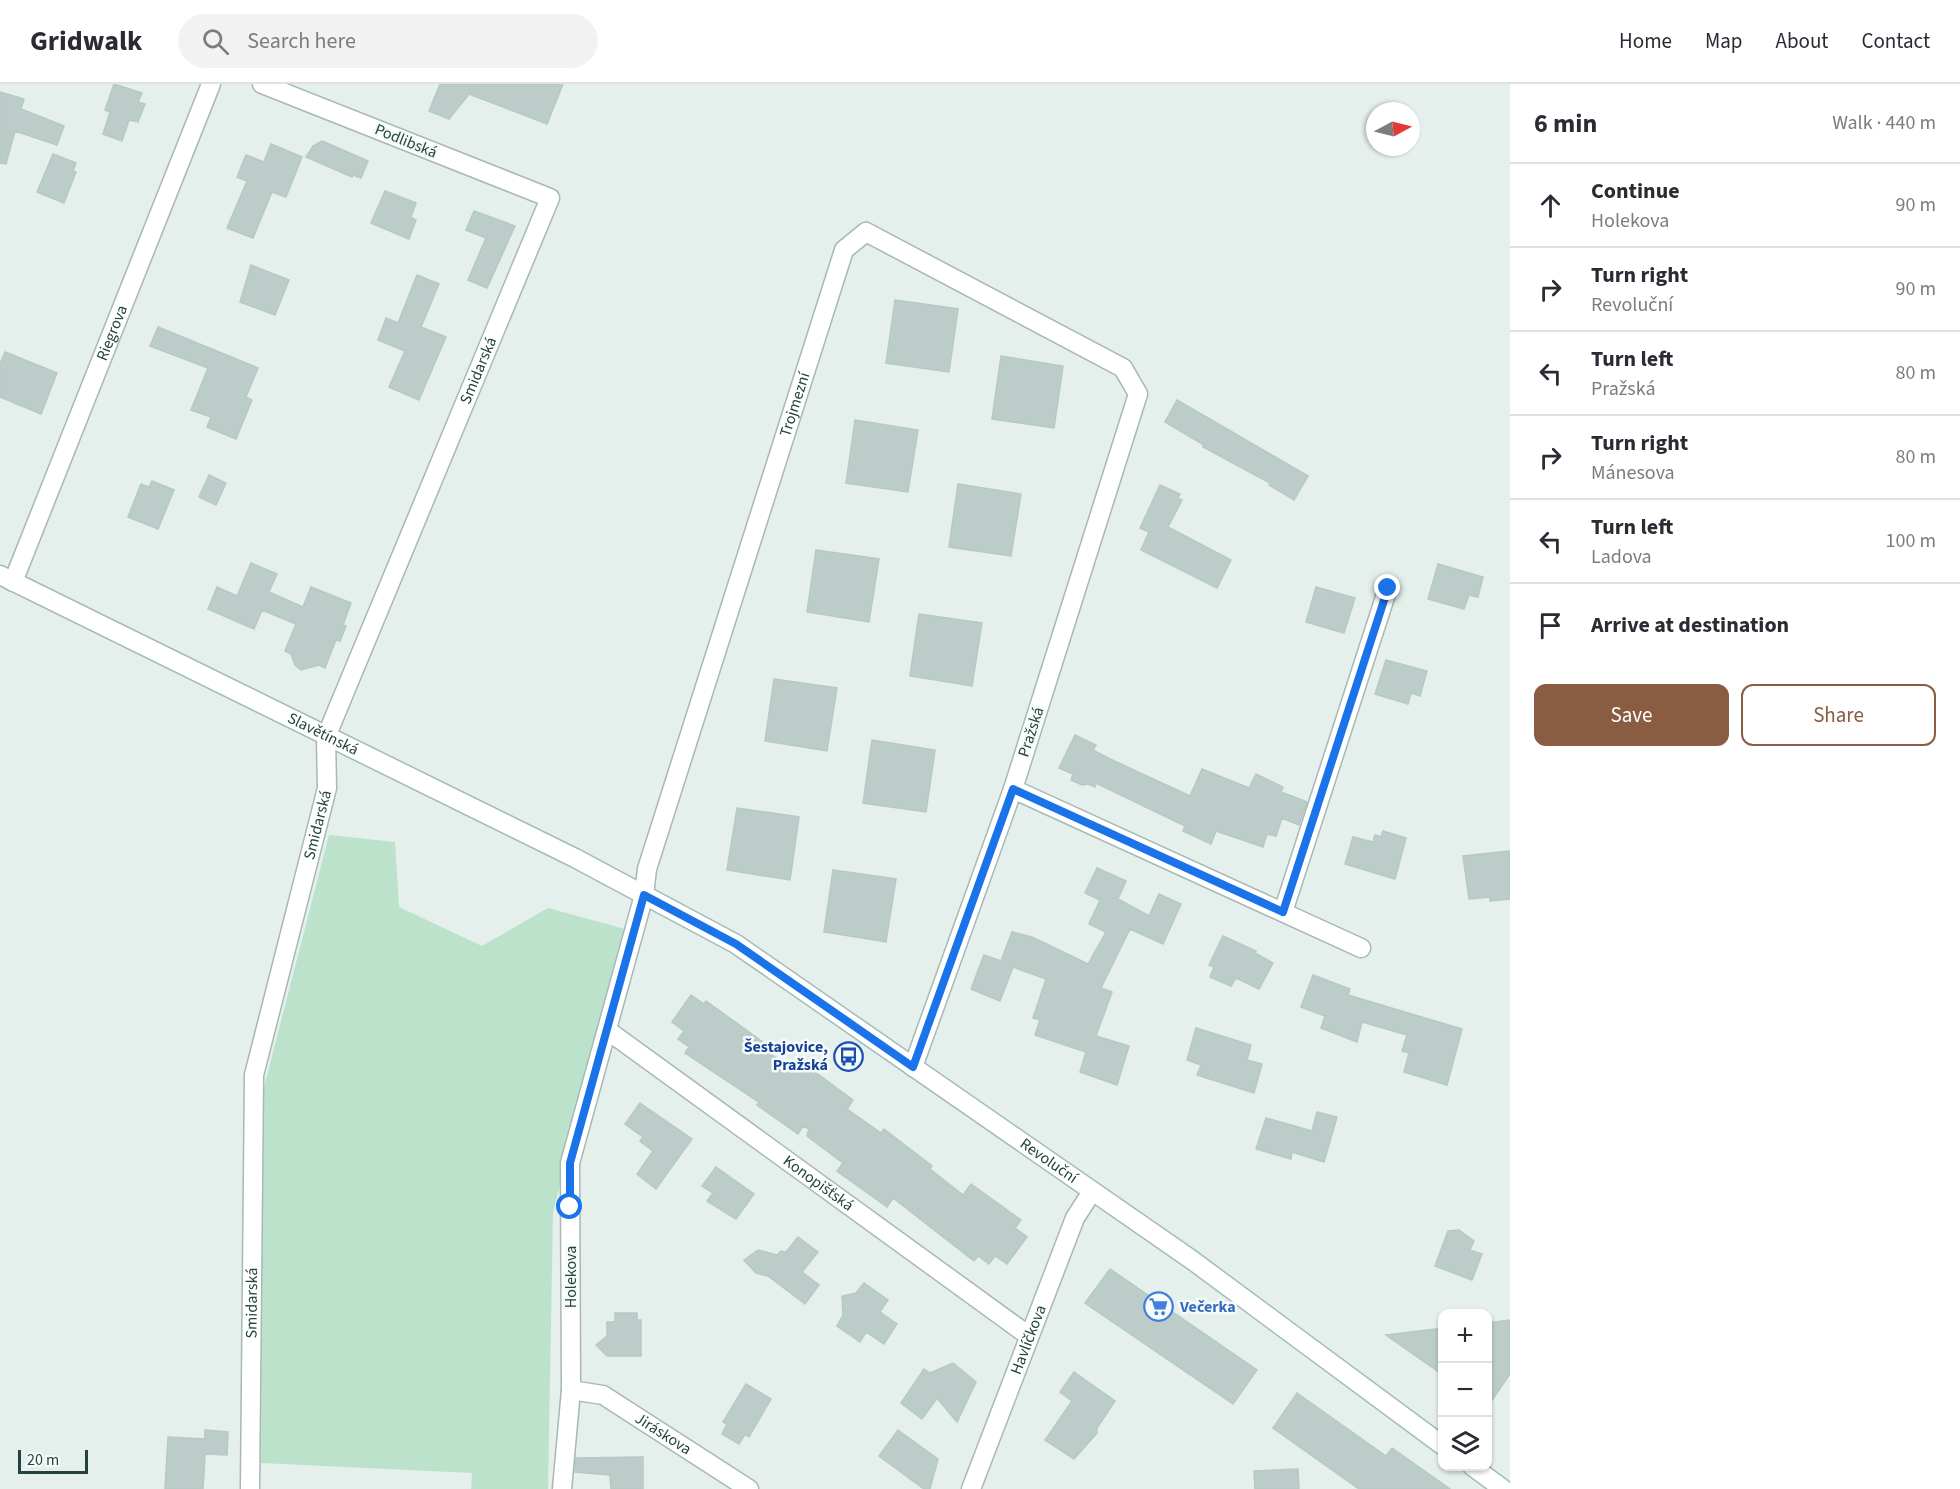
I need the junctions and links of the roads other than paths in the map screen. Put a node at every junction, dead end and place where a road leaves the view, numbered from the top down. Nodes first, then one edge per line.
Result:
1 (211, 84) edge
2 (261, 84) edge
3 (550, 198) joint
4 (1138, 394) joint
5 (7, 578) edge
6 (1388, 588) dead end
7 (326, 737) junction
8 (1013, 789) junction
9 (644, 895) junction
10 (1283, 912) junction
11 (1361, 948) dead end
12 (608, 1030) junction
13 (913, 1067) junction
14 (1091, 1193) junction
15 (1029, 1336) junction
16 (571, 1390) junction
17 (1438, 1441) edge
18 (1478, 1471) edge
19 (250, 1489) edge
20 (562, 1489) edge
21 (749, 1489) edge
22 (971, 1489) edge
23 (1503, 1489) edge

1 - 5 street, Riegrova
2 - 3 street, Podlibská
3 - 7 street, Smidarská
4 - 8 street, Pražská
4 - 9 street, Trojmezní
5 - 7 street, Slavětínská
6 - 10 street
7 - 9 street, Slavětínská
7 - 19 street, Smidarská
8 - 10 street
8 - 13 street, Pražská
9 - 12 street, Holekova
9 - 13 street, Revoluční
10 - 11 street
12 - 15 street, Konopišťská
12 - 16 street, Holekova
13 - 14 street, Revoluční
14 - 15 street, Havlíčkova
14 - 17 street, Revoluční
15 - 22 street, Havlíčkova
16 - 20 street, Holekova
16 - 21 street, Jiráskova
18 - 23 street

